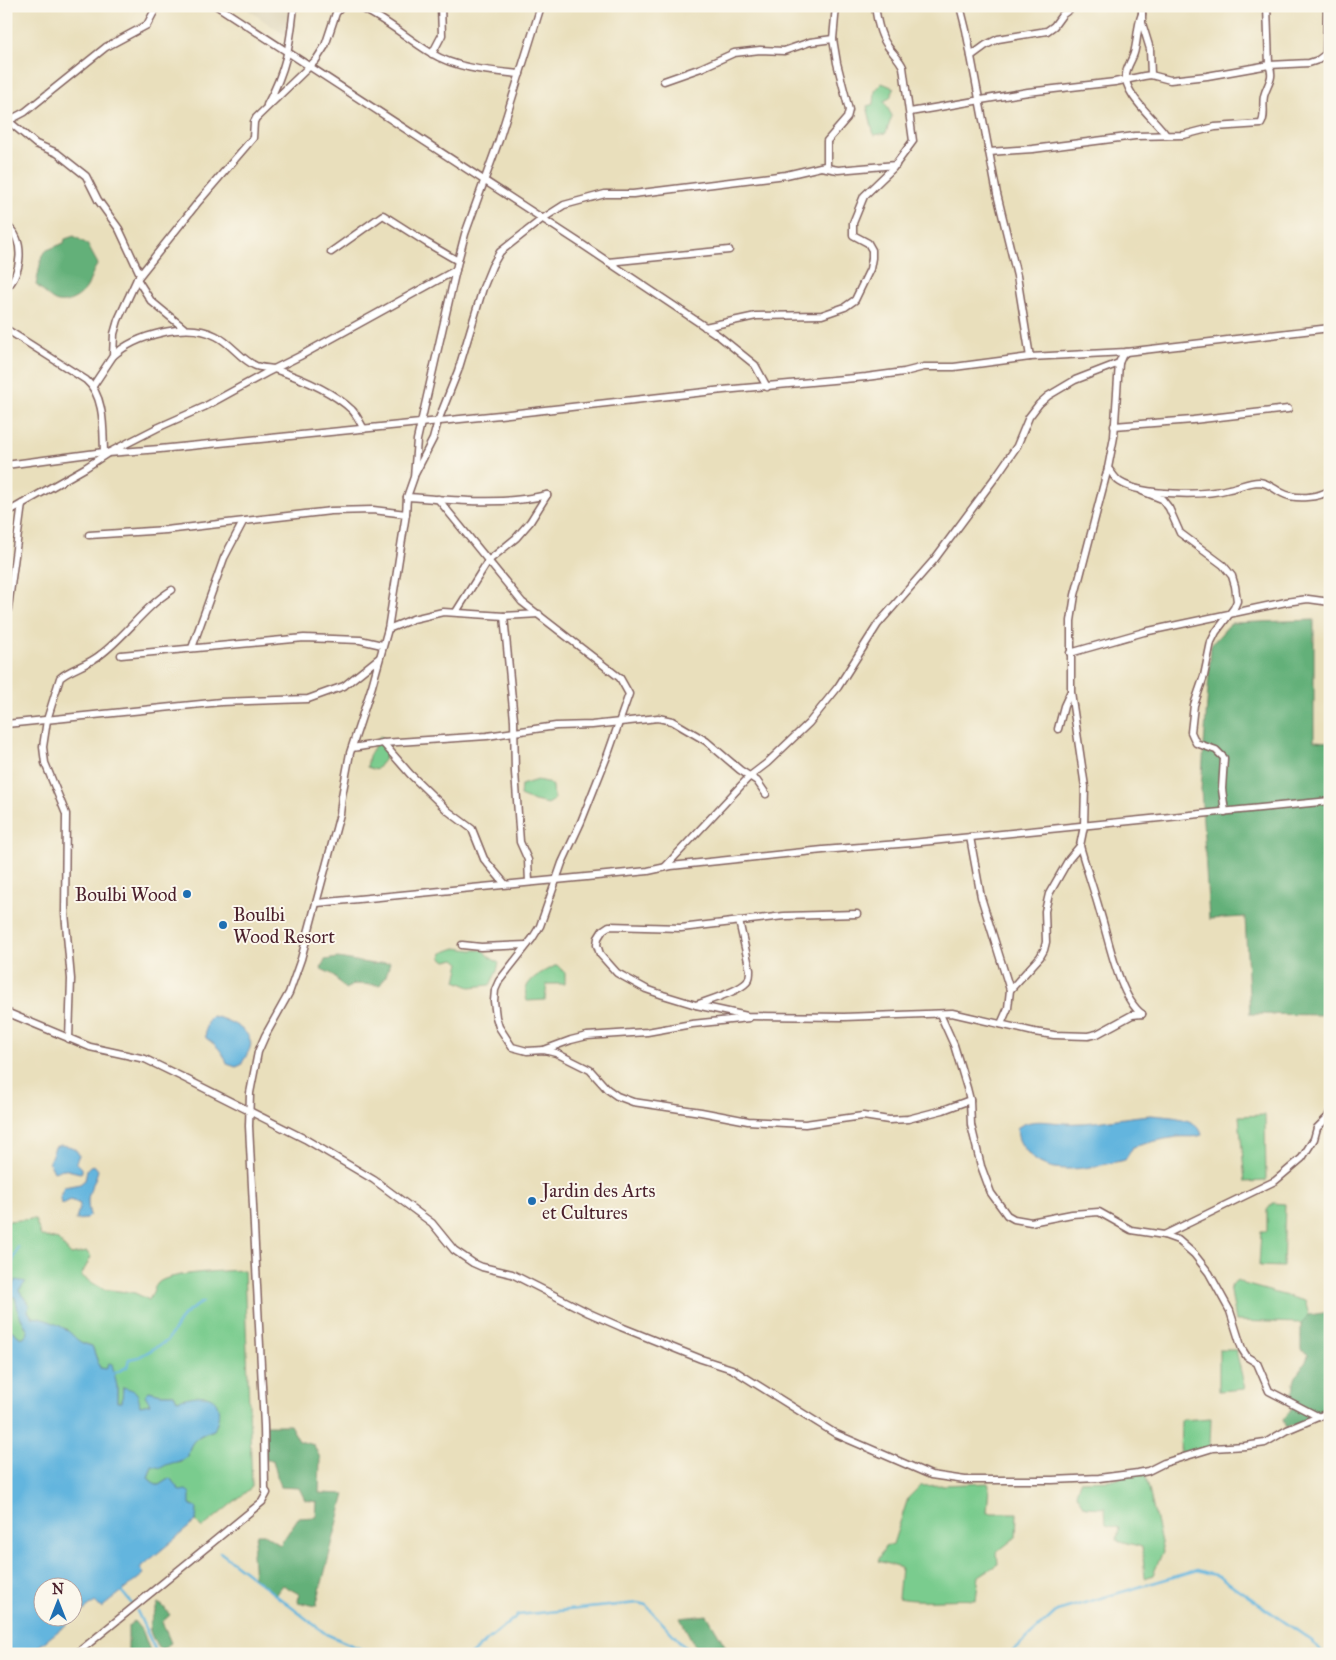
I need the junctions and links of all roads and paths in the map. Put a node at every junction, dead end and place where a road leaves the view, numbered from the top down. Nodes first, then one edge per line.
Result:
1 (157, 6) edge
2 (217, 6) edge
3 (294, 6) edge
4 (342, 6) edge
5 (357, 6) edge
6 (441, 6) edge
7 (541, 6) edge
8 (836, 6) edge
9 (875, 6) edge
10 (960, 6) edge
11 (1074, 6) edge
12 (1142, 6) edge
13 (1267, 6) edge
14 (1327, 6) edge
15 (1142, 14) junction
16 (832, 39) junction
17 (288, 52) junction
18 (432, 54) junction
19 (971, 56) junction
20 (1269, 65) junction
21 (310, 66) junction
22 (520, 74) junction
23 (1151, 75) junction
24 (1126, 80) junction
25 (664, 81) dead end
26 (979, 100) junction
27 (264, 110) junction
28 (910, 112) junction
29 (7, 120) edge
30 (1166, 135) junction
31 (989, 152) junction
32 (896, 165) junction
33 (821, 167) junction
34 (484, 180) junction
35 (542, 219) junction
36 (6, 226) edge
37 (729, 250) dead end
38 (332, 252) dead end
39 (458, 261) junction
40 (608, 262) junction
41 (456, 270) junction
42 (139, 276) junction
43 (6, 288) edge
44 (704, 327) junction
45 (1330, 328) edge
46 (6, 329) edge
47 (185, 329) junction
48 (1126, 352) junction
49 (113, 356) junction
50 (1030, 357) junction
51 (1120, 363) junction
52 (273, 369) junction
53 (93, 386) junction
54 (767, 387) junction
55 (1288, 409) dead end
56 (438, 422) junction
57 (421, 423) junction
58 (1114, 426) junction
59 (364, 429) junction
60 (106, 452) junction
61 (6, 465) edge
62 (1108, 468) junction
63 (414, 477) junction
64 (1330, 490) edge
65 (1142, 491) junction
66 (407, 497) junction
67 (438, 499) junction
68 (22, 504) junction
69 (6, 512) edge
70 (406, 514) junction
71 (243, 522) junction
72 (89, 535) dead end
73 (488, 561) junction
74 (172, 590) dead end
75 (1330, 602) edge
76 (456, 612) junction
77 (1229, 613) junction
78 (539, 614) junction
79 (504, 616) junction
80 (6, 623) edge
81 (388, 629) junction
82 (382, 645) junction
83 (192, 648) junction
84 (1070, 653) junction
85 (121, 655) dead end
86 (379, 658) junction
87 (1071, 692) junction
88 (47, 720) junction
89 (620, 721) junction
90 (6, 724) edge
91 (1058, 729) dead end
92 (514, 732) junction
93 (383, 743) junction
94 (352, 748) junction
95 (750, 776) junction
96 (766, 794) dead end
97 (1330, 801) edge
98 (1225, 812) junction
99 (1084, 826) junction
100 (970, 837) junction
101 (1080, 846) junction
102 (665, 867) junction
103 (556, 880) junction
104 (529, 882) junction
105 (505, 884) junction
106 (317, 903) junction
107 (857, 914) dead end
108 (739, 921) junction
109 (462, 945) dead end
110 (527, 945) junction
111 (1010, 990) junction
112 (696, 1005) junction
113 (6, 1012) edge
114 (940, 1014) junction
115 (758, 1017) junction
116 (1001, 1024) junction
117 (69, 1039) junction
118 (544, 1050) junction
119 (970, 1100) junction
120 (249, 1112) junction
121 (1330, 1112) edge
122 (1164, 1235) junction
123 (1330, 1412) edge
124 (1330, 1416) edge
125 (1317, 1417) junction
126 (76, 1654) edge

1 - 29 street
2 - 17 street
3 - 17 street
4 - 21 street
5 - 18 street
6 - 18 street
7 - 22 street
8 - 16 street
9 - 28 street
10 - 19 street
11 - 19 street
12 - 15 street
13 - 20 street
14 - 20 street
15 - 23 street
15 - 24 street
16 - 25 street
16 - 33 street
17 - 21 street
17 - 27 street
18 - 22 street
19 - 26 street
20 - 23 street
20 - 30 street
21 - 27 street
21 - 34 street
22 - 34 street
23 - 24 street
24 - 26 street
24 - 30 street
26 - 28 street
26 - 31 street
27 - 42 street
28 - 32 street
29 - 42 street
30 - 31 street
31 - 50 street
32 - 33 street
32 - 44 street
33 - 35 street
34 - 35 street
34 - 39 street
35 - 40 street
35 - 56 street
36 - 43 street
37 - 40 street
38 - 39 street
39 - 41 street
40 - 44 street
41 - 52 street
41 - 57 street
42 - 47 street
42 - 49 street
44 - 54 street
45 - 48 street
46 - 53 street
47 - 49 street
47 - 52 street
48 - 50 street
48 - 51 street
49 - 53 street
50 - 54 street
51 - 58 street
51 - 95 street
52 - 59 street
52 - 60 street
53 - 60 street
54 - 56 street
55 - 58 street
56 - 57 street
56 - 63 street
57 - 59 street
57 - 63 street
58 - 62 street
59 - 60 street
60 - 61 street
60 - 68 street
62 - 65 street
62 - 84 street
63 - 66 street
64 - 65 street
65 - 77 street
66 - 67 street
66 - 70 street
67 - 73 street
67 - 73 street
68 - 69 street
68 - 80 street
70 - 71 street
70 - 81 street
71 - 72 street
71 - 83 street
73 - 76 street
73 - 78 street
74 - 88 street
75 - 77 street
76 - 79 street
76 - 81 street
77 - 84 street
77 - 98 street
78 - 79 street
78 - 89 street
79 - 92 street
81 - 82 street
82 - 83 street
82 - 86 street
83 - 85 street
84 - 87 street
86 - 88 street
86 - 94 street
87 - 91 street
87 - 99 street
88 - 90 street
88 - 117 street
89 - 92 street
89 - 95 street
89 - 103 street
92 - 93 street
92 - 104 street
93 - 94 street
93 - 105 street
94 - 106 street
95 - 96 street
95 - 102 street
97 - 98 street
98 - 99 street
99 - 100 street
99 - 101 street
100 - 102 street
100 - 111 street
101 - 111 street
101 - 116 street
102 - 103 street
103 - 104 street
103 - 110 street
104 - 105 street
105 - 106 street
106 - 120 street
107 - 108 street
108 - 112 street
108 - 112 street
109 - 110 street
110 - 118 street
111 - 116 street
112 - 115 street
113 - 117 street
114 - 115 street
114 - 116 street
114 - 119 street
115 - 118 street
117 - 120 street
118 - 119 street
119 - 122 street
120 - 125 street
120 - 126 street
121 - 122 street
122 - 125 street
123 - 125 street
124 - 125 street

